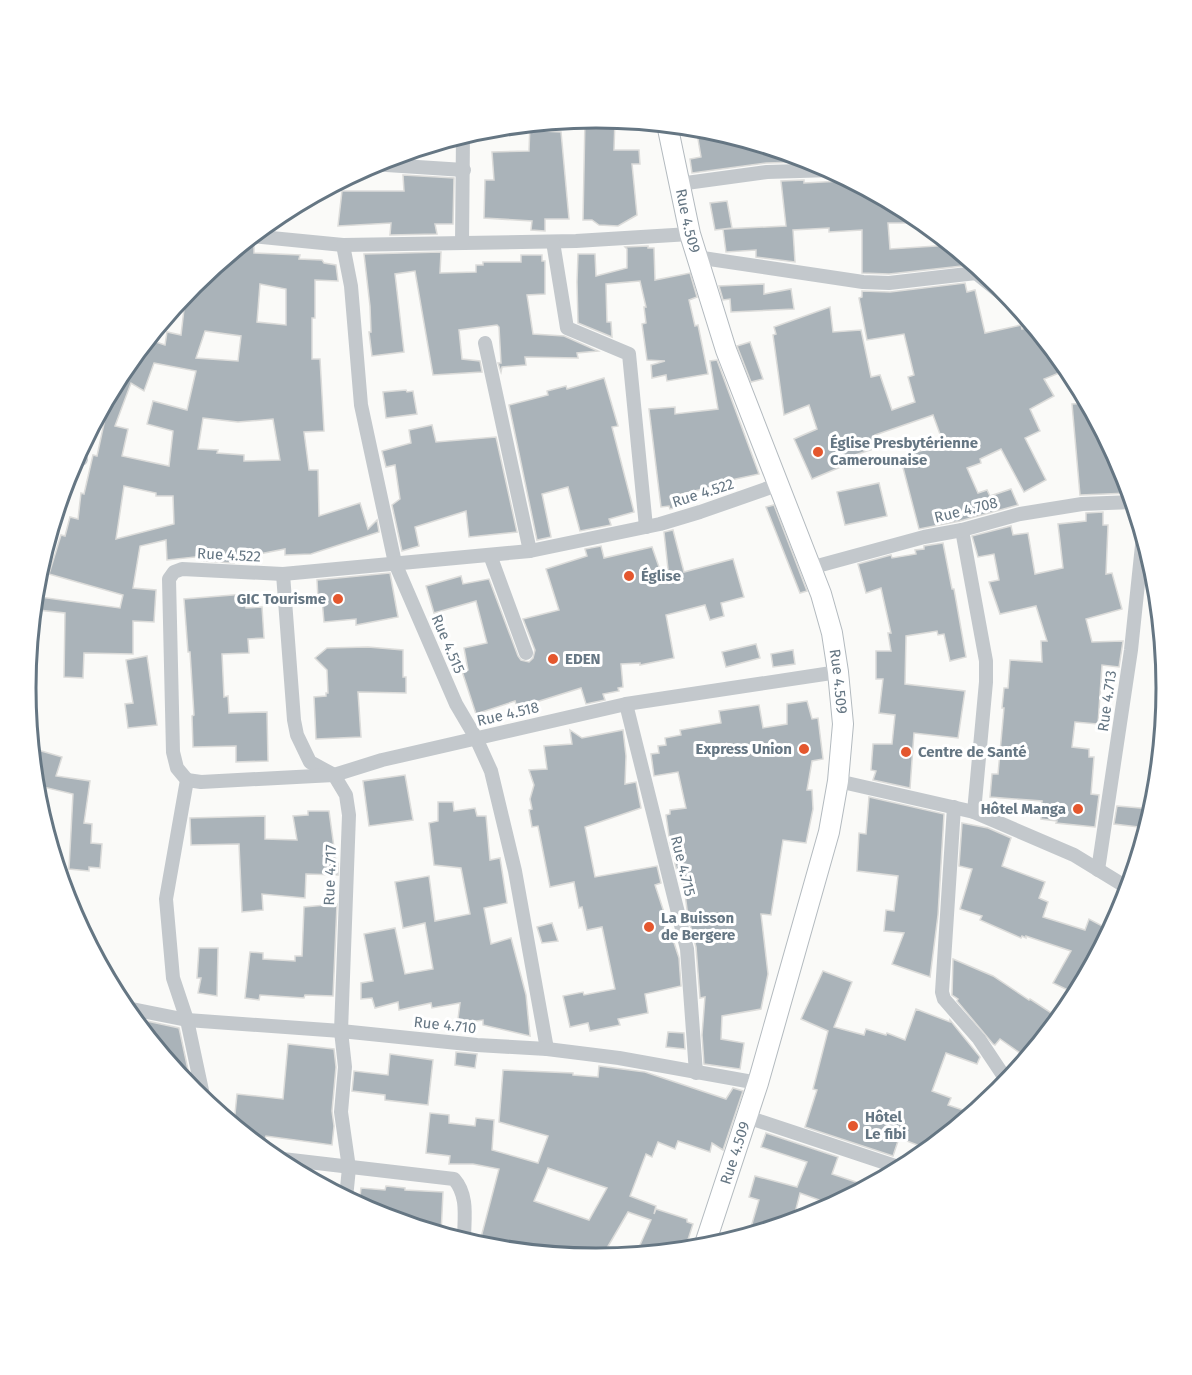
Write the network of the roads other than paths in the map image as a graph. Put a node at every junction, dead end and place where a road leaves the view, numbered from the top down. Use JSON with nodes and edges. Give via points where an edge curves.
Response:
{"nodes":[{"id":1,"x":669,"y":132,"type":"edge"},
{"id":2,"x":463,"y":144,"type":"edge"},
{"id":3,"x":394,"y":165,"type":"edge"},
{"id":4,"x":464,"y":170,"type":"junction"},
{"id":5,"x":811,"y":171,"type":"edge"},
{"id":6,"x":679,"y":184,"type":"junction"},
{"id":7,"x":690,"y":234,"type":"junction"},
{"id":8,"x":263,"y":237,"type":"edge"},
{"id":9,"x":553,"y":242,"type":"junction"},
{"id":10,"x":462,"y":243,"type":"junction"},
{"id":11,"x":342,"y":245,"type":"junction"},
{"id":12,"x":696,"y":257,"type":"junction"},
{"id":13,"x":972,"y":273,"type":"edge"},
{"id":14,"x":485,"y":344,"type":"dead end"},
{"id":15,"x":777,"y":485,"type":"junction"},
{"id":16,"x":1124,"y":502,"type":"edge"},
{"id":17,"x":646,"y":527,"type":"junction"},
{"id":18,"x":962,"y":530,"type":"junction"},
{"id":19,"x":530,"y":551,"type":"junction"},
{"id":20,"x":490,"y":555,"type":"junction"},
{"id":21,"x":1141,"y":559,"type":"edge"},
{"id":22,"x":395,"y":563,"type":"junction"},
{"id":23,"x":810,"y":568,"type":"junction"},
{"id":24,"x":284,"y":574,"type":"junction"},
{"id":25,"x":526,"y":653,"type":"dead end"},
{"id":26,"x":838,"y":672,"type":"junction"},
{"id":27,"x":626,"y":704,"type":"junction"},
{"id":28,"x":476,"y":738,"type":"junction"},
{"id":29,"x":334,"y":775,"type":"junction"},
{"id":30,"x":187,"y":780,"type":"junction"},
{"id":31,"x":838,"y":781,"type":"junction"},
{"id":32,"x":954,"y":807,"type":"junction"},
{"id":33,"x":974,"y":812,"type":"junction"},
{"id":34,"x":1098,"y":870,"type":"junction"},
{"id":35,"x":1120,"y":883,"type":"edge"},
{"id":36,"x":139,"y":1010,"type":"edge"},
{"id":37,"x":187,"y":1020,"type":"junction"},
{"id":38,"x":341,"y":1031,"type":"junction"},
{"id":39,"x":547,"y":1049,"type":"junction"},
{"id":40,"x":1002,"y":1072,"type":"edge"},
{"id":41,"x":696,"y":1073,"type":"junction"},
{"id":42,"x":200,"y":1083,"type":"edge"},
{"id":43,"x":758,"y":1083,"type":"junction"},
{"id":44,"x":747,"y":1117,"type":"junction"},
{"id":45,"x":298,"y":1161,"type":"edge"},
{"id":46,"x":889,"y":1164,"type":"edge"},
{"id":47,"x":350,"y":1168,"type":"junction"},
{"id":48,"x":347,"y":1190,"type":"edge"},
{"id":49,"x":464,"y":1231,"type":"edge"},
{"id":50,"x":708,"y":1236,"type":"edge"}],
"edges":[{"from":1,"to":6,"type":"street","name":"Rue 4.509"},
{"from":2,"to":4,"type":"street"},
{"from":3,"to":4,"type":"street"},
{"from":4,"to":10,"type":"street"},
{"from":5,"to":6,"type":"street","via":[[767,172]]},
{"from":6,"to":7,"type":"street","name":"Rue 4.509"},
{"from":7,"to":9,"type":"street"},
{"from":7,"to":12,"type":"street","name":"Rue 4.509"},
{"from":8,"to":11,"type":"street"},
{"from":9,"to":10,"type":"street"},
{"from":9,"to":17,"type":"street","via":[[567,328],[629,354]]},
{"from":10,"to":11,"type":"street"},
{"from":11,"to":22,"type":"street","name":"Rue 4.515","via":[[351,286],[361,405]]},
{"from":12,"to":13,"type":"street","via":[[863,282],[889,283]]},
{"from":12,"to":15,"type":"street","name":"Rue 4.509"},
{"from":14,"to":19,"type":"street"},
{"from":15,"to":17,"type":"street","name":"Rue 4.522"},
{"from":15,"to":23,"type":"street","name":"Rue 4.509"},
{"from":16,"to":18,"type":"street","name":"Rue 4.708","via":[[1082,504],[1020,514]]},
{"from":17,"to":19,"type":"street","name":"Rue 4.522"},
{"from":18,"to":23,"type":"street","name":"Rue 4.708"},
{"from":18,"to":33,"type":"street","via":[[986,662]]},
{"from":19,"to":20,"type":"street","name":"Rue 4.522"},
{"from":20,"to":22,"type":"street","name":"Rue 4.522"},
{"from":20,"to":25,"type":"street"},
{"from":21,"to":34,"type":"street","name":"Rue 4.713"},
{"from":22,"to":24,"type":"street","name":"Rue 4.522"},
{"from":22,"to":28,"type":"street","name":"Rue 4.515","via":[[456,704]]},
{"from":23,"to":26,"type":"street","name":"Rue 4.509","via":[[832,633]]},
{"from":24,"to":29,"type":"street","via":[[297,735],[310,762]]},
{"from":24,"to":30,"type":"street","name":"Rue 4.522","via":[[182,569],[169,579],[173,752],[177,768]]},
{"from":26,"to":27,"type":"street","name":"Rue 4.518"},
{"from":26,"to":31,"type":"street","name":"Rue 4.509","via":[[843,724]]},
{"from":27,"to":28,"type":"street","name":"Rue 4.518"},
{"from":27,"to":41,"type":"street","name":"Rue 4.715","via":[[687,949]]},
{"from":28,"to":29,"type":"street","name":"Rue 4.518"},
{"from":28,"to":39,"type":"street","name":"Rue 4.515","via":[[491,771],[515,871]]},
{"from":29,"to":30,"type":"street","name":"Rue 4.518"},
{"from":29,"to":38,"type":"street","name":"Rue 4.717","via":[[346,795],[349,815]]},
{"from":30,"to":37,"type":"street","via":[[166,899],[173,978]]},
{"from":31,"to":32,"type":"street"},
{"from":31,"to":43,"type":"street","name":"Rue 4.509","via":[[829,832]]},
{"from":32,"to":33,"type":"street"},
{"from":32,"to":40,"type":"street","via":[[942,992]]},
{"from":33,"to":34,"type":"street","via":[[1074,855]]},
{"from":34,"to":35,"type":"street"},
{"from":36,"to":37,"type":"street","name":"Rue 4.710"},
{"from":37,"to":38,"type":"street","name":"Rue 4.710"},
{"from":37,"to":42,"type":"street"},
{"from":38,"to":39,"type":"street","name":"Rue 4.710"},
{"from":38,"to":47,"type":"street","name":"Rue 4.717","via":[[345,1067],[341,1112]]},
{"from":39,"to":41,"type":"street","name":"Rue 4.710"},
{"from":41,"to":43,"type":"street","name":"Rue 4.710"},
{"from":43,"to":44,"type":"street","name":"Rue 4.509"},
{"from":44,"to":46,"type":"street"},
{"from":44,"to":50,"type":"street","name":"Rue 4.509"},
{"from":45,"to":47,"type":"street"},
{"from":47,"to":48,"type":"street","name":"Rue 4.717"},
{"from":47,"to":49,"type":"street","via":[[454,1179],[465,1199]]}]}
